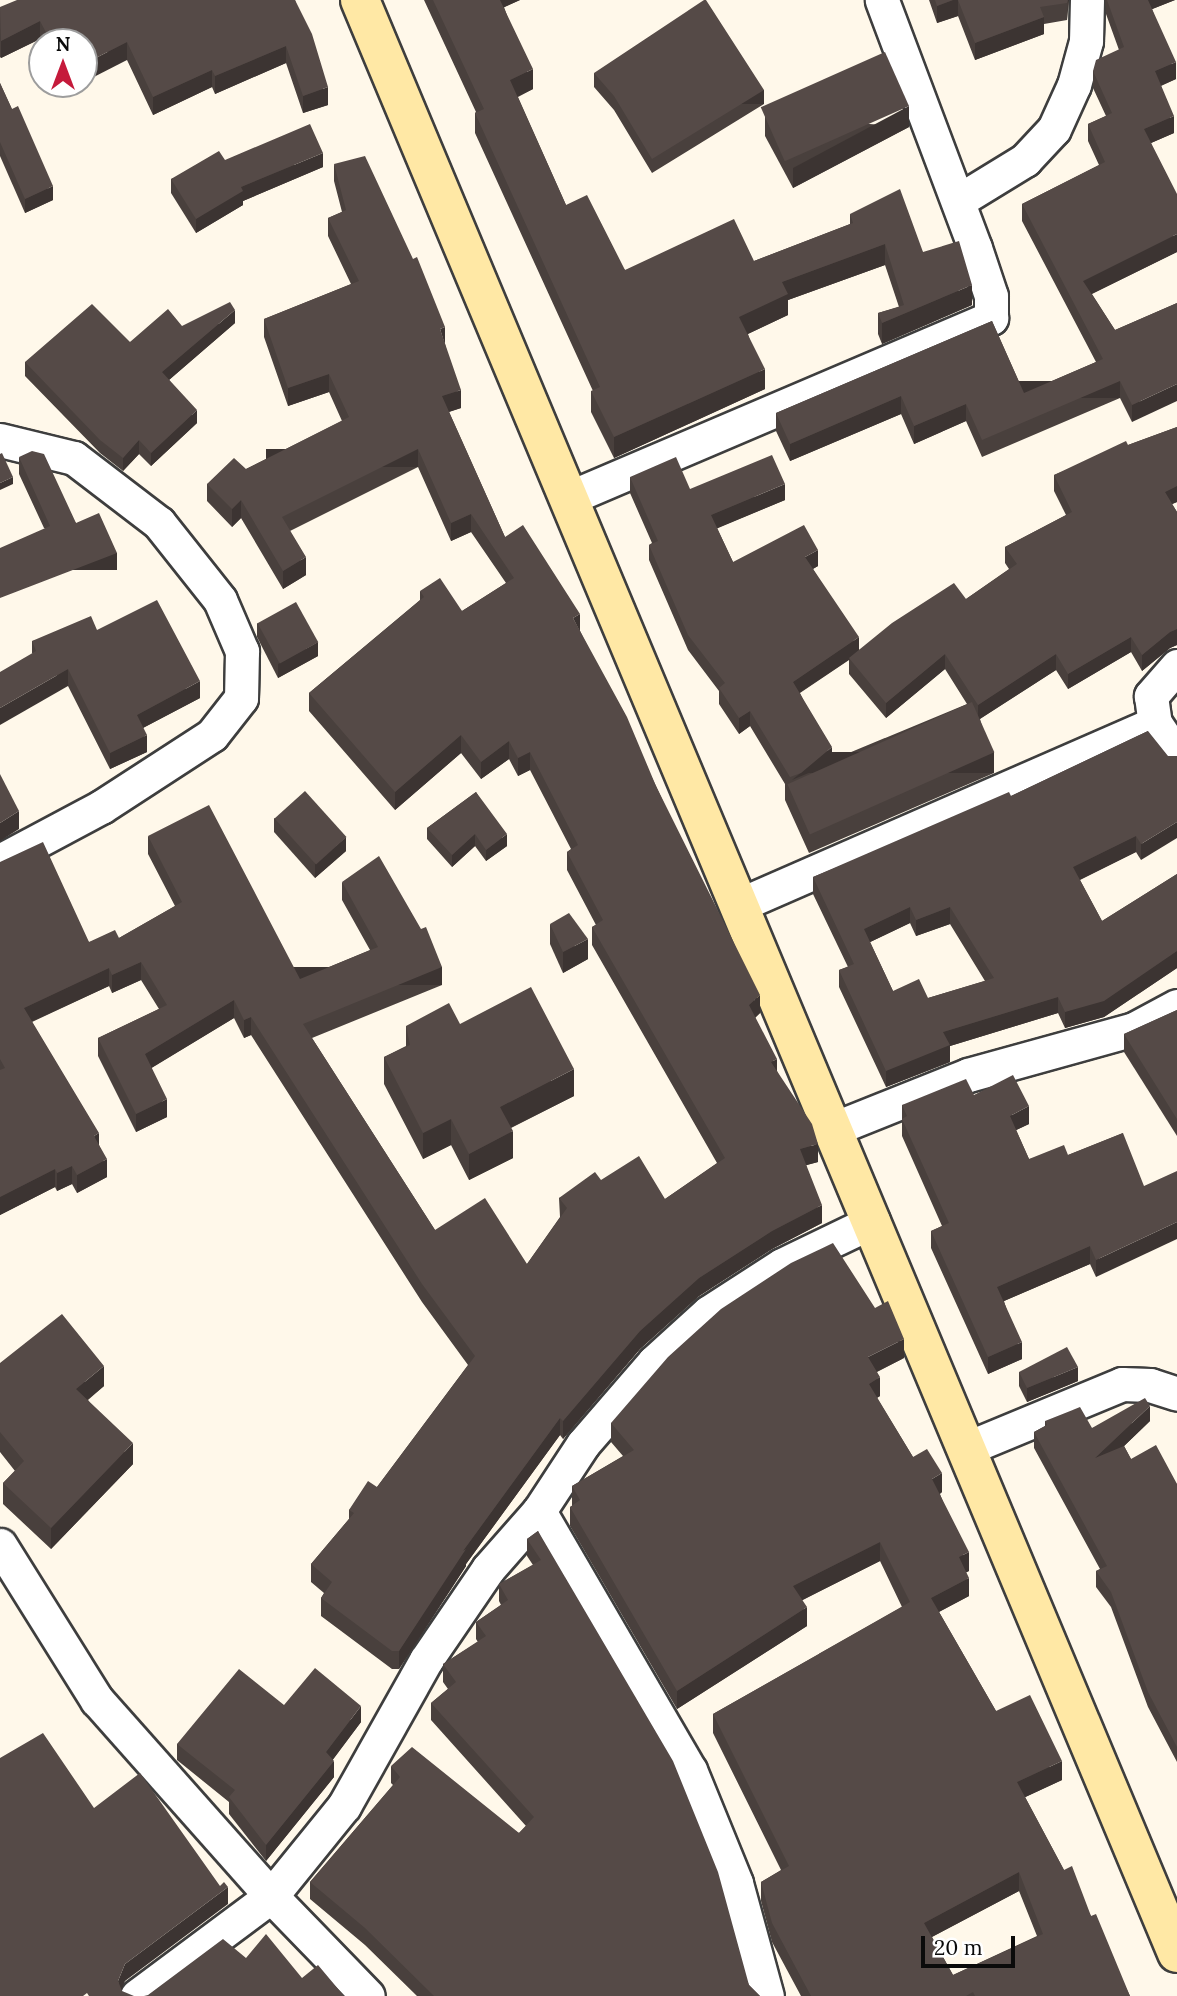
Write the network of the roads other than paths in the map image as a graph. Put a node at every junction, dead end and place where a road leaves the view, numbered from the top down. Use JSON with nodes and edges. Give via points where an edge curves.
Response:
{"nodes":[{"id":1,"x":360,"y":0,"type":"edge"},
{"id":2,"x":882,"y":0,"type":"edge"},
{"id":3,"x":1087,"y":0,"type":"edge"},
{"id":4,"x":958,"y":201,"type":"junction"},
{"id":5,"x":0,"y":440,"type":"edge"},
{"id":6,"x":570,"y":497,"type":"junction"},
{"id":7,"x":1177,"y":666,"type":"edge"},
{"id":8,"x":1155,"y":723,"type":"junction"},
{"id":9,"x":1177,"y":756,"type":"edge"},
{"id":10,"x":0,"y":861,"type":"edge"},
{"id":11,"x":739,"y":905,"type":"junction"},
{"id":12,"x":1177,"y":1006,"type":"edge"},
{"id":13,"x":833,"y":1129,"type":"junction"},
{"id":14,"x":873,"y":1221,"type":"junction"},
{"id":15,"x":1177,"y":1394,"type":"edge"},
{"id":16,"x":965,"y":1449,"type":"junction"},
{"id":17,"x":539,"y":1511,"type":"junction"},
{"id":18,"x":0,"y":1545,"type":"edge"},
{"id":19,"x":271,"y":1896,"type":"junction"},
{"id":20,"x":1177,"y":1953,"type":"edge"},
{"id":21,"x":137,"y":1996,"type":"edge"},
{"id":22,"x":368,"y":1996,"type":"edge"},
{"id":23,"x":767,"y":1996,"type":"edge"}],
"edges":[{"from":1,"to":6,"type":"main road"},
{"from":2,"to":4,"type":"street"},
{"from":3,"to":4,"type":"street","via":[[1086,41],[1074,85],[1054,129],[1025,160]]},
{"from":4,"to":6,"type":"street","via":[[991,296],[991,318]]},
{"from":5,"to":10,"type":"street","via":[[74,458],[159,523],[220,600],[242,652],[241,698],[212,735],[101,807]]},
{"from":6,"to":11,"type":"main road"},
{"from":7,"to":8,"type":"street","via":[[1151,696]]},
{"from":8,"to":9,"type":"street"},
{"from":8,"to":11,"type":"street"},
{"from":11,"to":13,"type":"main road"},
{"from":12,"to":13,"type":"street","via":[[1134,1029],[968,1075]]},
{"from":13,"to":14,"type":"main road"},
{"from":14,"to":16,"type":"main road"},
{"from":14,"to":17,"type":"street","via":[[782,1265],[709,1312],[654,1362],[583,1444]]},
{"from":15,"to":16,"type":"street","via":[[1150,1385],[1122,1384]]},
{"from":16,"to":20,"type":"main road"},
{"from":17,"to":19,"type":"street","via":[[488,1569],[426,1660],[344,1806]]},
{"from":17,"to":23,"type":"street","via":[[690,1770],[736,1883]]},
{"from":18,"to":19,"type":"street","via":[[97,1700]]},
{"from":19,"to":21,"type":"street"},
{"from":19,"to":22,"type":"street"}]}
